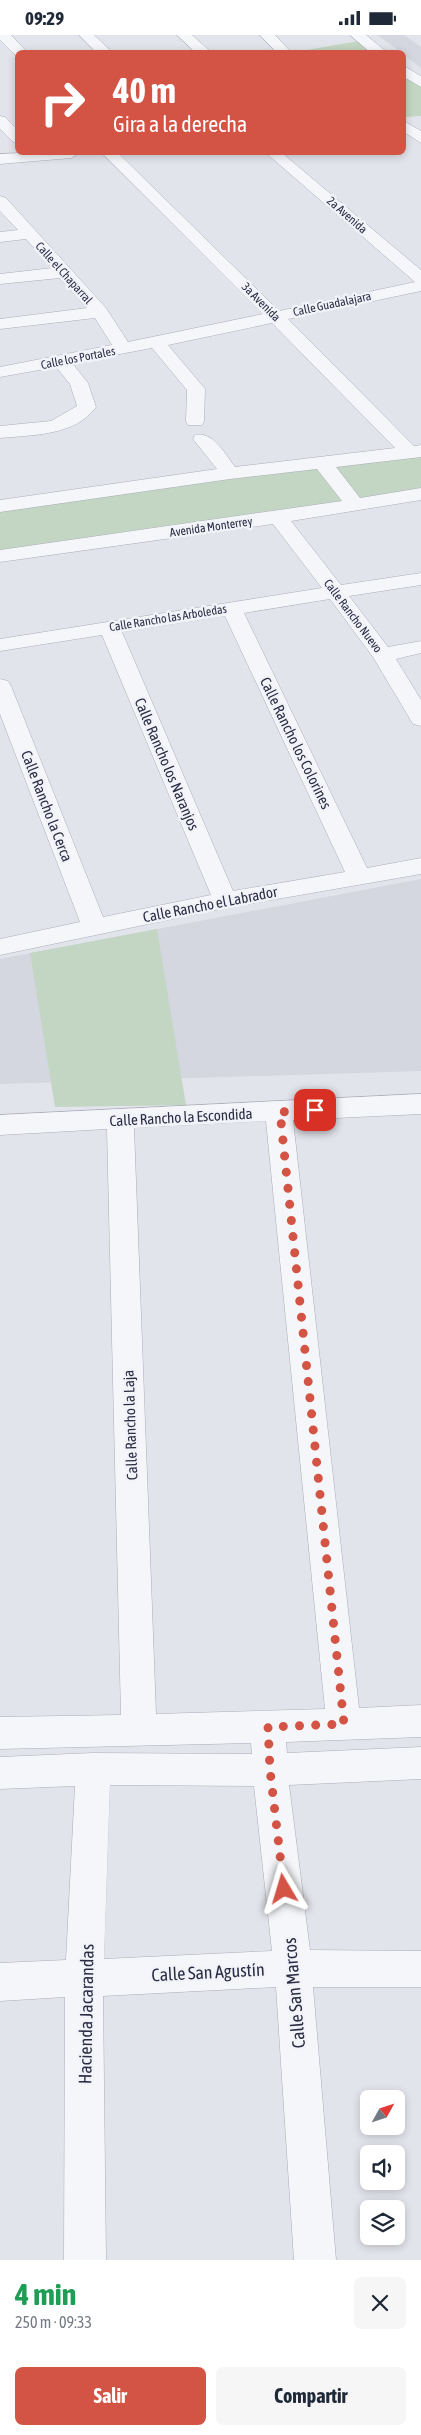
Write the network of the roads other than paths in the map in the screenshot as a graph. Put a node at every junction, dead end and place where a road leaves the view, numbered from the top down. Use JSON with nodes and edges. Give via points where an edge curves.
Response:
{"nodes":[{"id":1,"x":3,"y":35,"type":"edge"},
{"id":2,"x":86,"y":35,"type":"edge"},
{"id":3,"x":184,"y":35,"type":"edge"},
{"id":4,"x":267,"y":35,"type":"edge"},
{"id":5,"x":357,"y":35,"type":"edge"},
{"id":6,"x":18,"y":50,"type":"edge"},
{"id":7,"x":103,"y":50,"type":"edge"},
{"id":8,"x":202,"y":50,"type":"edge"},
{"id":9,"x":277,"y":50,"type":"edge"},
{"id":10,"x":377,"y":50,"type":"edge"},
{"id":11,"x":406,"y":72,"type":"edge"},
{"id":12,"x":421,"y":83,"type":"edge"},
{"id":13,"x":421,"y":118,"type":"edge"},
{"id":14,"x":0,"y":120,"type":"edge"},
{"id":15,"x":406,"y":120,"type":"edge"},
{"id":16,"x":406,"y":127,"type":"edge"},
{"id":17,"x":15,"y":136,"type":"edge"},
{"id":18,"x":421,"y":138,"type":"edge"},
{"id":19,"x":26,"y":155,"type":"edge"},
{"id":20,"x":112,"y":155,"type":"edge"},
{"id":21,"x":275,"y":155,"type":"edge"},
{"id":22,"x":0,"y":159,"type":"edge"},
{"id":23,"x":0,"y":201,"type":"edge"},
{"id":24,"x":29,"y":234,"type":"junction"},
{"id":25,"x":0,"y":237,"type":"edge"},
{"id":26,"x":64,"y":272,"type":"junction"},
{"id":27,"x":0,"y":279,"type":"edge"},
{"id":28,"x":421,"y":279,"type":"edge"},
{"id":29,"x":421,"y":286,"type":"edge"},
{"id":30,"x":100,"y":312,"type":"junction"},
{"id":31,"x":276,"y":316,"type":"junction"},
{"id":32,"x":0,"y":324,"type":"edge"},
{"id":33,"x":156,"y":342,"type":"junction"},
{"id":34,"x":123,"y":349,"type":"junction"},
{"id":35,"x":61,"y":361,"type":"junction"},
{"id":36,"x":0,"y":372,"type":"edge"},
{"id":37,"x":0,"y":433,"type":"edge"},
{"id":38,"x":416,"y":452,"type":"edge"},
{"id":39,"x":323,"y":463,"type":"junction"},
{"id":40,"x":230,"y":473,"type":"junction"},
{"id":41,"x":421,"y":495,"type":"edge"},
{"id":42,"x":355,"y":505,"type":"junction"},
{"id":43,"x":0,"y":506,"type":"edge"},
{"id":44,"x":278,"y":517,"type":"junction"},
{"id":45,"x":0,"y":556,"type":"edge"},
{"id":46,"x":421,"y":579,"type":"edge"},
{"id":47,"x":336,"y":592,"type":"junction"},
{"id":48,"x":232,"y":609,"type":"junction"},
{"id":49,"x":109,"y":627,"type":"junction"},
{"id":50,"x":0,"y":645,"type":"edge"},
{"id":51,"x":421,"y":647,"type":"edge"},
{"id":52,"x":383,"y":655,"type":"junction"},
{"id":53,"x":0,"y":686,"type":"edge"},
{"id":54,"x":421,"y":719,"type":"edge"},
{"id":55,"x":421,"y":866,"type":"edge"},
{"id":56,"x":360,"y":876,"type":"junction"},
{"id":57,"x":225,"y":900,"type":"junction"},
{"id":58,"x":94,"y":926,"type":"junction"},
{"id":59,"x":0,"y":947,"type":"edge"},
{"id":60,"x":421,"y":1105,"type":"edge"},
{"id":61,"x":280,"y":1112,"type":"junction"},
{"id":62,"x":120,"y":1120,"type":"junction"},
{"id":63,"x":0,"y":1125,"type":"edge"},
{"id":64,"x":421,"y":1721,"type":"edge"},
{"id":65,"x":344,"y":1724,"type":"junction"},
{"id":66,"x":268,"y":1727,"type":"junction"},
{"id":67,"x":139,"y":1730,"type":"junction"},
{"id":68,"x":0,"y":1733,"type":"edge"},
{"id":69,"x":421,"y":1763,"type":"edge"},
{"id":70,"x":93,"y":1769,"type":"junction"},
{"id":71,"x":270,"y":1770,"type":"junction"},
{"id":72,"x":0,"y":1773,"type":"edge"},
{"id":73,"x":293,"y":1968,"type":"junction"},
{"id":74,"x":421,"y":1969,"type":"edge"},
{"id":75,"x":84,"y":1979,"type":"junction"},
{"id":76,"x":0,"y":1982,"type":"edge"},
{"id":77,"x":85,"y":2260,"type":"edge"},
{"id":78,"x":315,"y":2260,"type":"edge"}],
"edges":[{"from":1,"to":6,"type":"street"},
{"from":2,"to":7,"type":"street"},
{"from":3,"to":8,"type":"street"},
{"from":4,"to":9,"type":"street"},
{"from":5,"to":10,"type":"street"},
{"from":11,"to":12,"type":"street"},
{"from":13,"to":15,"type":"street"},
{"from":14,"to":17,"type":"street"},
{"from":16,"to":18,"type":"street"},
{"from":19,"to":22,"type":"street"},
{"from":20,"to":31,"type":"street","name":"3a Avenida"},
{"from":21,"to":28,"type":"street","name":"2a Avenida"},
{"from":23,"to":24,"type":"street","name":"Calle el Chaparral"},
{"from":24,"to":25,"type":"street"},
{"from":24,"to":26,"type":"street","name":"Calle el Chaparral"},
{"from":26,"to":27,"type":"street"},
{"from":26,"to":30,"type":"street","name":"Calle el Chaparral"},
{"from":29,"to":31,"type":"street","name":"Calle Guadalajara"},
{"from":30,"to":32,"type":"street"},
{"from":30,"to":34,"type":"street","name":"Calle el Chaparral"},
{"from":31,"to":33,"type":"street","name":"Calle Guadalajara"},
{"from":31,"to":38,"type":"street","name":"3a Avenida"},
{"from":33,"to":34,"type":"street","name":"Calle los Portales"},
{"from":33,"to":40,"type":"street","via":[[196,389],[199,430]]},
{"from":34,"to":35,"type":"street","name":"Calle los Portales"},
{"from":35,"to":36,"type":"street","name":"Calle los Portales"},
{"from":35,"to":37,"type":"street","via":[[79,383],[87,407],[74,419],[59,425]]},
{"from":38,"to":39,"type":"street"},
{"from":39,"to":40,"type":"street"},
{"from":39,"to":42,"type":"street"},
{"from":40,"to":43,"type":"street"},
{"from":41,"to":42,"type":"street","name":"Avenida Monterrey"},
{"from":42,"to":44,"type":"street","name":"Avenida Monterrey"},
{"from":44,"to":45,"type":"street","name":"Avenida Monterrey"},
{"from":44,"to":47,"type":"street","name":"Calle Rancho Nuevo"},
{"from":46,"to":47,"type":"street","name":"Calle Rancho las Arboledas"},
{"from":47,"to":48,"type":"street","name":"Calle Rancho las Arboledas"},
{"from":47,"to":52,"type":"street","name":"Calle Rancho Nuevo"},
{"from":48,"to":49,"type":"street","name":"Calle Rancho las Arboledas"},
{"from":48,"to":56,"type":"street","name":"Calle Rancho los Colorines"},
{"from":49,"to":50,"type":"street","name":"Calle Rancho las Arboledas"},
{"from":49,"to":57,"type":"street","name":"Calle Rancho los Naranjos"},
{"from":51,"to":52,"type":"street"},
{"from":52,"to":54,"type":"street","name":"Calle Rancho Nuevo"},
{"from":53,"to":58,"type":"street","name":"Calle Rancho la Cerca"},
{"from":55,"to":56,"type":"street","name":"Calle Rancho el Labrador"},
{"from":56,"to":57,"type":"street","name":"Calle Rancho el Labrador"},
{"from":57,"to":58,"type":"street","name":"Calle Rancho el Labrador"},
{"from":58,"to":59,"type":"street","name":"Calle Rancho el Labrador"},
{"from":60,"to":61,"type":"street","name":"Calle Rancho la Escondida"},
{"from":61,"to":62,"type":"street","name":"Calle Rancho la Escondida"},
{"from":61,"to":65,"type":"street"},
{"from":62,"to":63,"type":"street","name":"Calle Rancho la Escondida"},
{"from":62,"to":67,"type":"street","name":"Calle Rancho la Laja"},
{"from":64,"to":65,"type":"street"},
{"from":65,"to":66,"type":"street"},
{"from":66,"to":67,"type":"street"},
{"from":66,"to":71,"type":"street","name":"Calle San Marcos"},
{"from":67,"to":68,"type":"street"},
{"from":69,"to":71,"type":"street"},
{"from":70,"to":71,"type":"street"},
{"from":70,"to":72,"type":"street"},
{"from":70,"to":75,"type":"street","name":"Hacienda Jacarandas"},
{"from":71,"to":73,"type":"street","name":"Calle San Marcos"},
{"from":73,"to":74,"type":"street","name":"Calle San Agustín"},
{"from":73,"to":75,"type":"street","name":"Calle San Agustín"},
{"from":73,"to":78,"type":"street","name":"Calle San Marcos"},
{"from":75,"to":76,"type":"street","name":"Calle San Agustín"},
{"from":75,"to":77,"type":"street","name":"Hacienda Jacarandas"}]}
